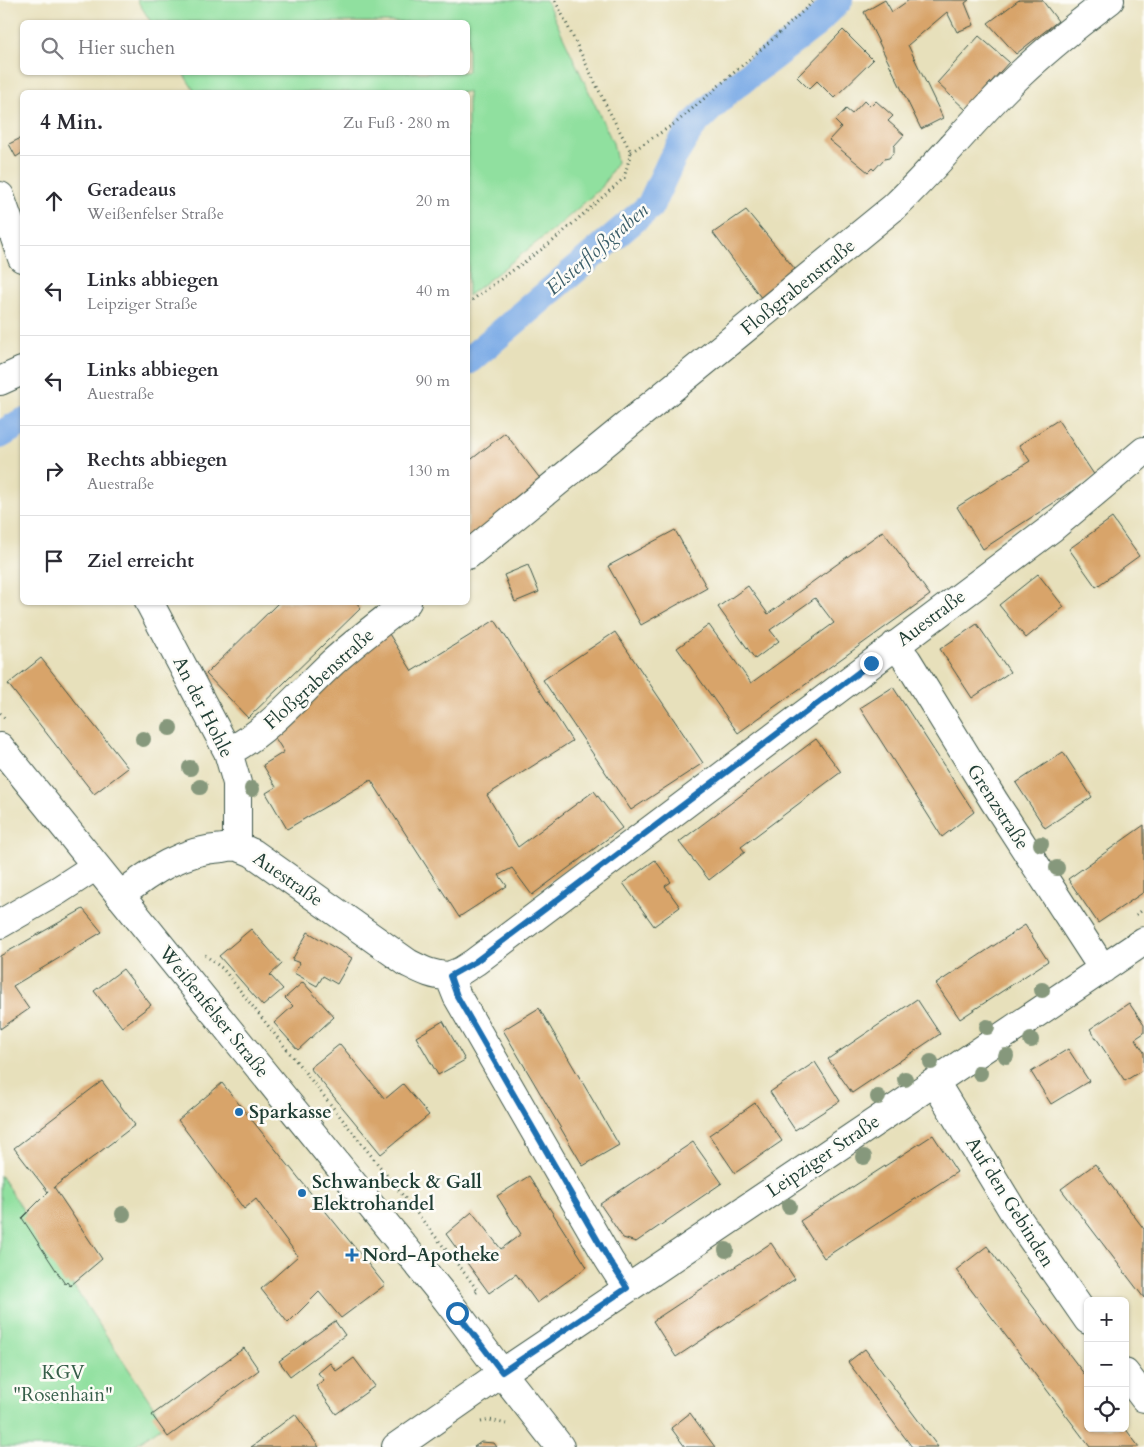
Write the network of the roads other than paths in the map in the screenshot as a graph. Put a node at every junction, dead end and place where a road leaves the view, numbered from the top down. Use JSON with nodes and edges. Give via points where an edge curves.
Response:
{"nodes":[{"id":1,"x":1110,"y":0,"type":"edge"},
{"id":2,"x":0,"y":196,"type":"edge"},
{"id":3,"x":20,"y":252,"type":"edge"},
{"id":4,"x":20,"y":372,"type":"edge"},
{"id":5,"x":0,"y":381,"type":"edge"},
{"id":6,"x":1144,"y":451,"type":"edge"},
{"id":7,"x":470,"y":553,"type":"edge"},
{"id":8,"x":151,"y":605,"type":"edge"},
{"id":9,"x":403,"y":605,"type":"edge"},
{"id":10,"x":895,"y":645,"type":"junction"},
{"id":11,"x":0,"y":747,"type":"edge"},
{"id":12,"x":228,"y":752,"type":"junction"},
{"id":13,"x":237,"y":847,"type":"junction"},
{"id":14,"x":96,"y":866,"type":"junction"},
{"id":15,"x":120,"y":896,"type":"junction"},
{"id":16,"x":0,"y":924,"type":"edge"},
{"id":17,"x":1144,"y":941,"type":"edge"},
{"id":18,"x":1103,"y":969,"type":"junction"},
{"id":19,"x":450,"y":976,"type":"junction"},
{"id":20,"x":935,"y":1082,"type":"junction"},
{"id":21,"x":627,"y":1288,"type":"junction"},
{"id":22,"x":1084,"y":1314,"type":"edge"},
{"id":23,"x":502,"y":1372,"type":"junction"},
{"id":24,"x":1129,"y":1378,"type":"edge"},
{"id":25,"x":1144,"y":1398,"type":"edge"},
{"id":26,"x":396,"y":1447,"type":"edge"},
{"id":27,"x":560,"y":1447,"type":"edge"}],
"edges":[{"from":1,"to":7,"type":"street","name":"Floßgrabenstraße","via":[[1018,77],[888,212]]},
{"from":2,"to":3,"type":"street"},
{"from":4,"to":5,"type":"street"},
{"from":6,"to":10,"type":"street","name":"Auestraße","via":[[1052,528]]},
{"from":8,"to":12,"type":"street","name":"An der Hohle"},
{"from":9,"to":12,"type":"street","name":"Floßgrabenstraße","via":[[334,661],[257,734]]},
{"from":10,"to":18,"type":"street","name":"Grenzstraße"},
{"from":10,"to":19,"type":"street","name":"Auestraße","via":[[475,962]]},
{"from":11,"to":14,"type":"street","name":"Weißenfelser Straße"},
{"from":12,"to":13,"type":"street","name":"An der Hohle","via":[[237,783]]},
{"from":13,"to":15,"type":"street","name":"Auestraße","via":[[215,848],[172,860]]},
{"from":13,"to":19,"type":"street","name":"Auestraße","via":[[253,853],[408,962],[426,972]]},
{"from":14,"to":15,"type":"street","name":"Weißenfelser Straße"},
{"from":14,"to":16,"type":"street"},
{"from":15,"to":23,"type":"street","name":"Weißenfelser Straße"},
{"from":17,"to":18,"type":"street","name":"Leipziger Straße"},
{"from":18,"to":20,"type":"street","name":"Leipziger Straße"},
{"from":19,"to":21,"type":"street","via":[[462,1005]]},
{"from":20,"to":21,"type":"street","name":"Leipziger Straße"},
{"from":20,"to":22,"type":"street","name":"Auf den Gebinden","via":[[1021,1223]]},
{"from":21,"to":23,"type":"street","name":"Leipziger Straße"},
{"from":23,"to":26,"type":"street","name":"Leipziger Straße"},
{"from":23,"to":27,"type":"street","name":"Weißenfelser Straße"},
{"from":24,"to":25,"type":"street"}]}
